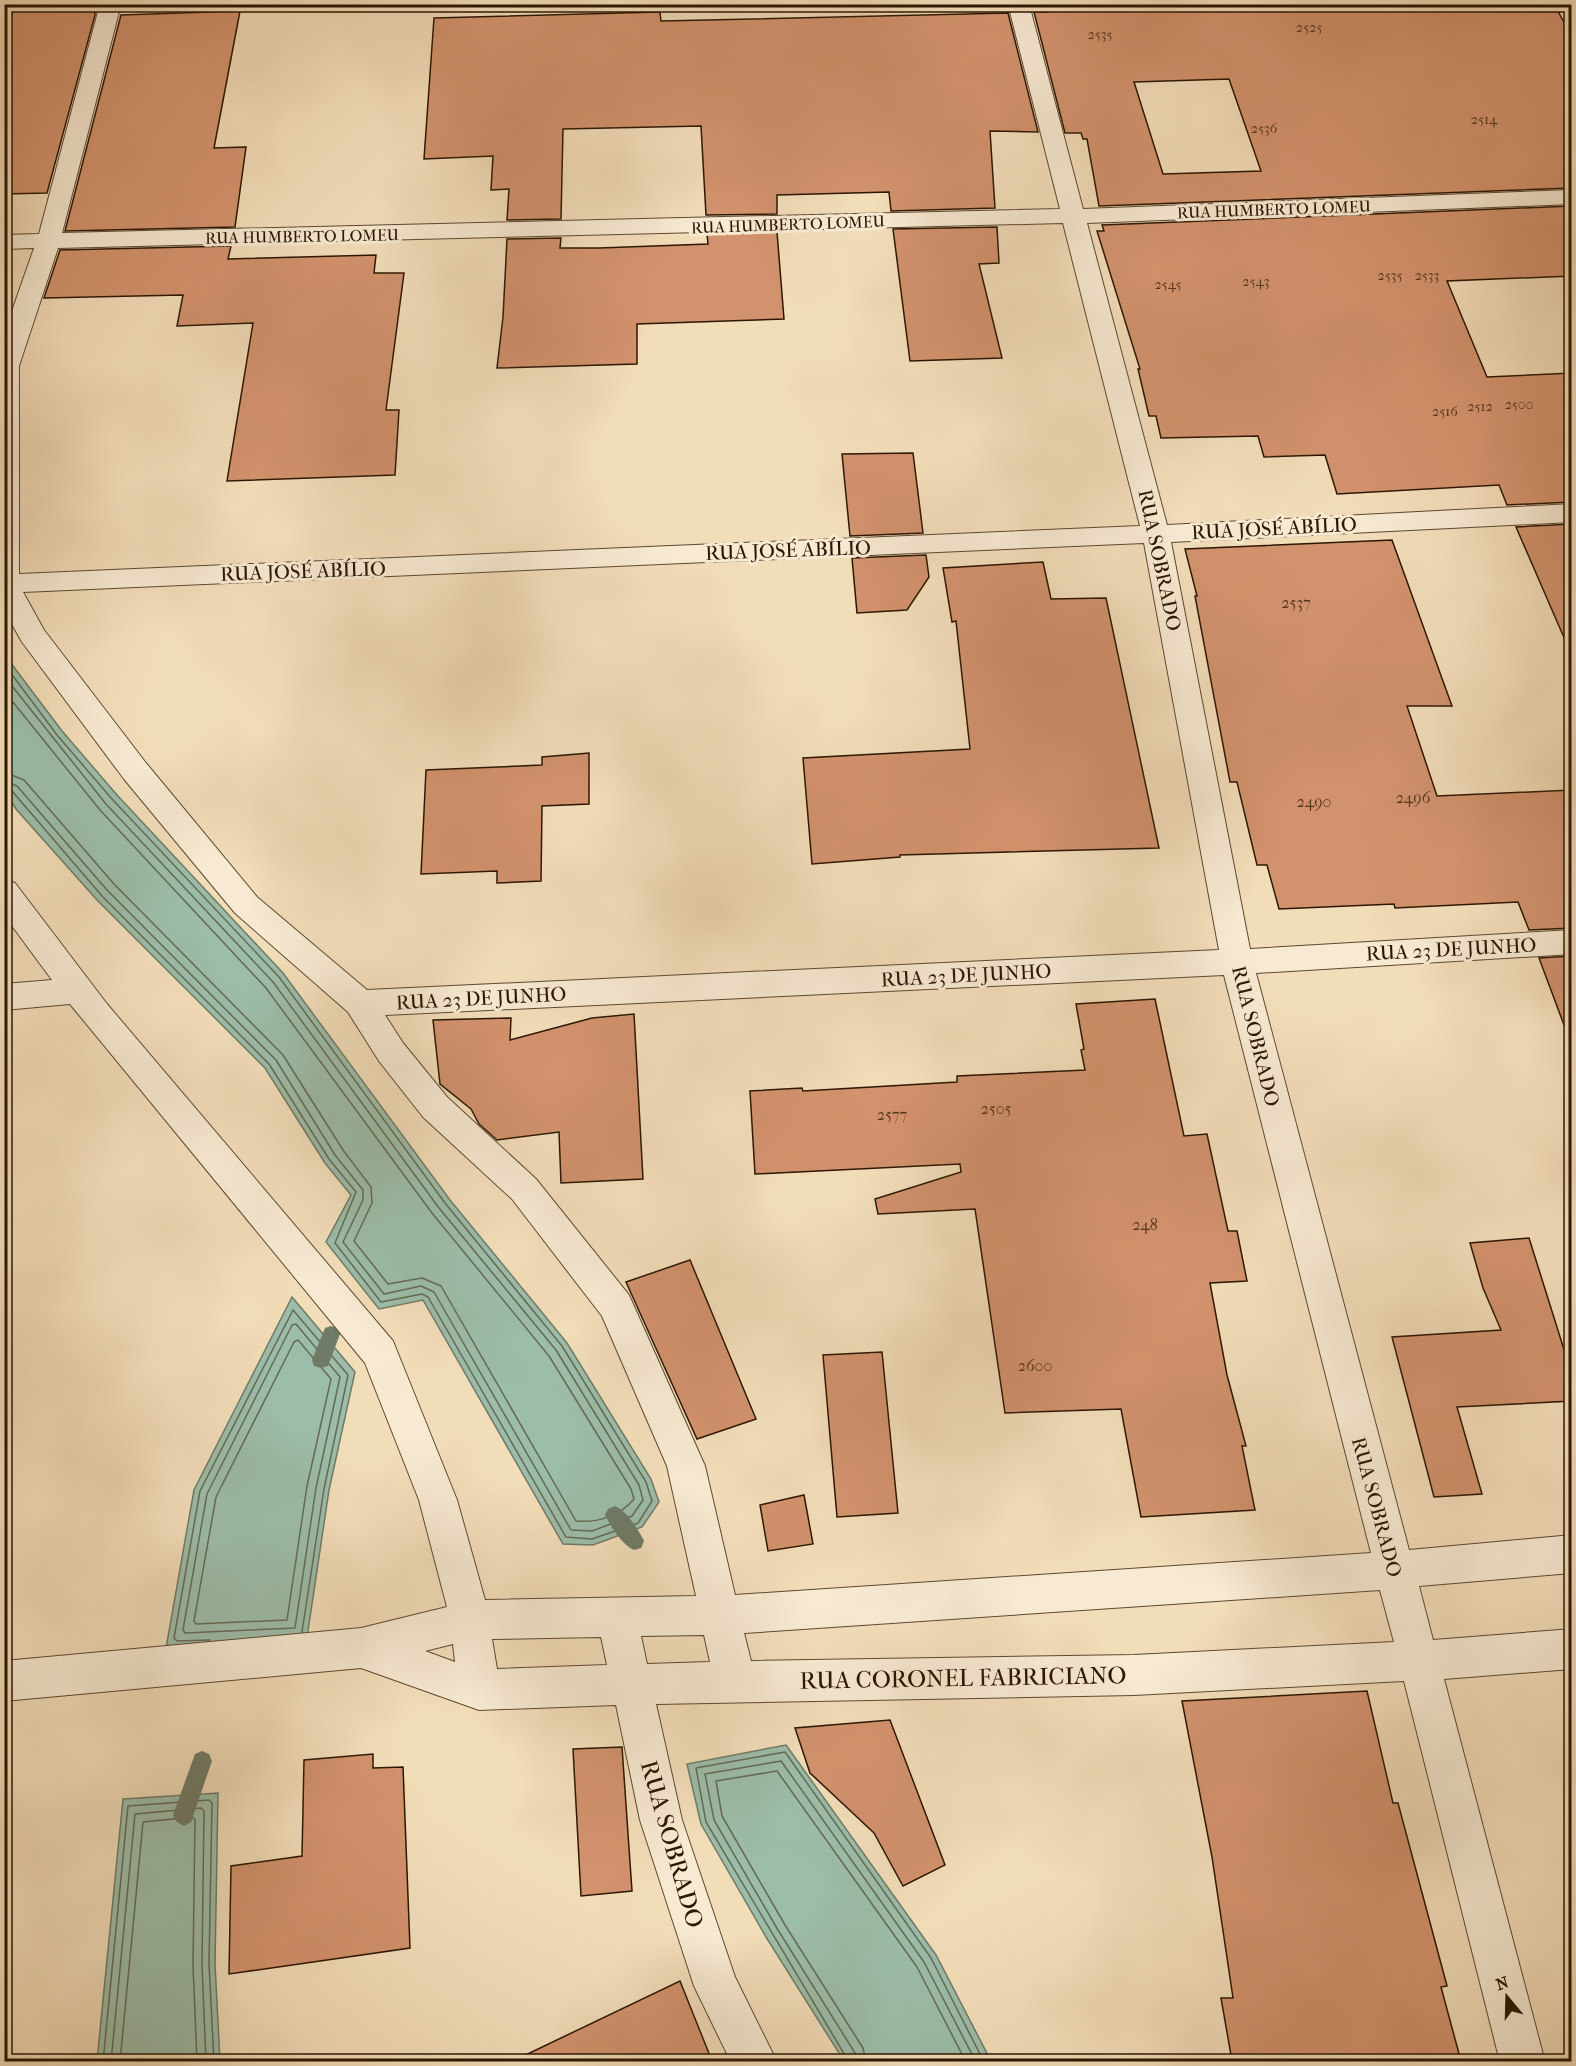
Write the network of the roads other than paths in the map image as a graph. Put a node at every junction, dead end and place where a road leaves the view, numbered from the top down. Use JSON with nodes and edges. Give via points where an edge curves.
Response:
{"nodes":[{"id":1,"x":111,"y":4,"type":"edge"},
{"id":2,"x":1018,"y":4,"type":"edge"},
{"id":3,"x":1572,"y":197,"type":"edge"},
{"id":4,"x":1074,"y":216,"type":"junction"},
{"id":5,"x":49,"y":239,"type":"junction"},
{"id":6,"x":4,"y":242,"type":"edge"},
{"id":7,"x":1572,"y":513,"type":"edge"},
{"id":8,"x":1156,"y":534,"type":"junction"},
{"id":9,"x":5,"y":584,"type":"edge"},
{"id":10,"x":4,"y":891,"type":"edge"},
{"id":11,"x":1572,"y":942,"type":"edge"},
{"id":12,"x":1237,"y":962,"type":"junction"},
{"id":13,"x":78,"y":991,"type":"junction"},
{"id":14,"x":4,"y":997,"type":"edge"},
{"id":15,"x":360,"y":1003,"type":"junction"},
{"id":16,"x":1572,"y":1554,"type":"edge"},
{"id":17,"x":1393,"y":1570,"type":"junction"},
{"id":18,"x":720,"y":1615,"type":"junction"},
{"id":19,"x":617,"y":1617,"type":"junction"},
{"id":20,"x":470,"y":1620,"type":"junction"},
{"id":21,"x":361,"y":1648,"type":"junction"},
{"id":22,"x":1572,"y":1649,"type":"edge"},
{"id":23,"x":1418,"y":1661,"type":"junction"},
{"id":24,"x":735,"y":1681,"type":"junction"},
{"id":25,"x":4,"y":1682,"type":"edge"},
{"id":26,"x":630,"y":1686,"type":"junction"},
{"id":27,"x":479,"y":1690,"type":"junction"},
{"id":28,"x":755,"y":2061,"type":"edge"},
{"id":29,"x":1523,"y":2061,"type":"edge"}],
"edges":[{"from":1,"to":5,"type":"street"},
{"from":2,"to":4,"type":"street","name":"RUA SOBRADO"},
{"from":3,"to":4,"type":"street","name":"RUA HUMBERTO LOMEU"},
{"from":4,"to":5,"type":"street","name":"RUA HUMBERTO LOMEU","via":[[303,237]]},
{"from":4,"to":8,"type":"street","name":"RUA SOBRADO"},
{"from":5,"to":6,"type":"street","name":"RUA HUMBERTO LOMEU"},
{"from":5,"to":9,"type":"street","via":[[6,366]]},
{"from":7,"to":8,"type":"street","name":"RUA JOSÉ ABÍLIO"},
{"from":8,"to":9,"type":"street","name":"RUA JOSÉ ABÍLIO"},
{"from":8,"to":12,"type":"street","name":"RUA SOBRADO"},
{"from":9,"to":15,"type":"street","via":[[32,635],[135,771],[246,905]]},
{"from":10,"to":13,"type":"street"},
{"from":11,"to":12,"type":"street","name":"RUA 23 DE JUNHO"},
{"from":12,"to":15,"type":"street","name":"RUA 23 DE JUNHO"},
{"from":12,"to":17,"type":"street","name":"RUA SOBRADO"},
{"from":13,"to":14,"type":"street"},
{"from":13,"to":20,"type":"street","via":[[380,1353],[438,1500]]},
{"from":15,"to":18,"type":"street","via":[[391,1052],[435,1107],[524,1189],[616,1306],[686,1466]]},
{"from":16,"to":17,"type":"street","name":"RUA CORONEL FABRICIANO"},
{"from":17,"to":18,"type":"street","name":"RUA CORONEL FABRICIANO"},
{"from":17,"to":23,"type":"street","name":"RUA SOBRADO"},
{"from":18,"to":19,"type":"street","name":"RUA CORONEL FABRICIANO"},
{"from":18,"to":24,"type":"street"},
{"from":19,"to":20,"type":"street","name":"RUA CORONEL FABRICIANO"},
{"from":19,"to":26,"type":"street","name":"RUA SOBRADO"},
{"from":20,"to":21,"type":"street","name":"RUA CORONEL FABRICIANO"},
{"from":20,"to":27,"type":"street"},
{"from":21,"to":25,"type":"street","name":"RUA CORONEL FABRICIANO"},
{"from":21,"to":27,"type":"street","name":"RUA CORONEL FABRICIANO"},
{"from":22,"to":23,"type":"street","name":"RUA CORONEL FABRICIANO"},
{"from":23,"to":24,"type":"street","name":"RUA CORONEL FABRICIANO","via":[[1134,1675]]},
{"from":23,"to":29,"type":"street","name":"RUA SOBRADO"},
{"from":24,"to":26,"type":"street","name":"RUA CORONEL FABRICIANO"},
{"from":26,"to":27,"type":"street","name":"RUA CORONEL FABRICIANO"},
{"from":26,"to":28,"type":"street","name":"RUA SOBRADO","via":[[668,1842],[716,1986]]}]}
